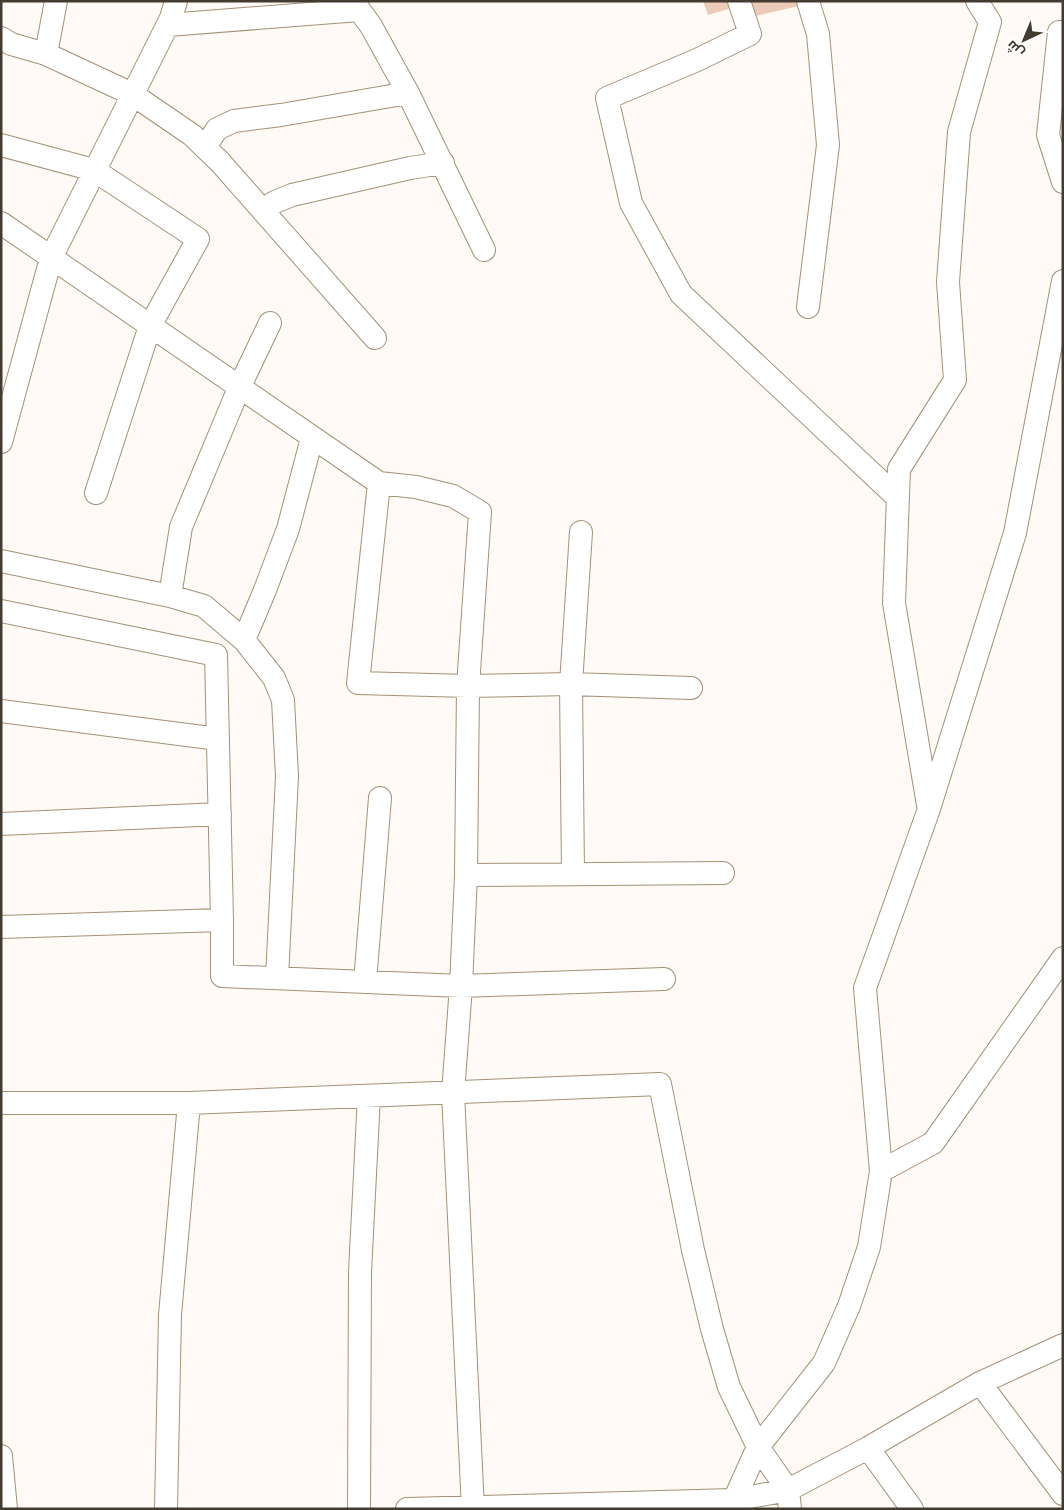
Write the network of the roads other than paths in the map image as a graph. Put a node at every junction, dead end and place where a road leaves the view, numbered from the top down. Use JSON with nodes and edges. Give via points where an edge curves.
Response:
{"nodes":[{"id":1,"x":56,"y":1,"type":"edge"},
{"id":2,"x":176,"y":1,"type":"edge"},
{"id":3,"x":739,"y":1,"type":"edge"},
{"id":4,"x":808,"y":1,"type":"edge"},
{"id":5,"x":977,"y":1,"type":"edge"},
{"id":6,"x":356,"y":6,"type":"edge"},
{"id":7,"x":168,"y":25,"type":"junction"},
{"id":8,"x":1059,"y":32,"type":"dead end"},
{"id":9,"x":1,"y":38,"type":"edge"},
{"id":10,"x":46,"y":54,"type":"junction"},
{"id":11,"x":408,"y":93,"type":"junction"},
{"id":12,"x":132,"y":94,"type":"junction"},
{"id":13,"x":1,"y":145,"type":"edge"},
{"id":14,"x":204,"y":147,"type":"junction"},
{"id":15,"x":442,"y":163,"type":"junction"},
{"id":16,"x":94,"y":170,"type":"junction"},
{"id":17,"x":1063,"y":182,"type":"edge"},
{"id":18,"x":263,"y":210,"type":"junction"},
{"id":19,"x":1,"y":223,"type":"edge"},
{"id":20,"x":484,"y":250,"type":"dead end"},
{"id":21,"x":52,"y":258,"type":"junction"},
{"id":22,"x":1063,"y":282,"type":"edge"},
{"id":23,"x":808,"y":307,"type":"dead end"},
{"id":24,"x":270,"y":323,"type":"dead end"},
{"id":25,"x":150,"y":326,"type":"junction"},
{"id":26,"x":375,"y":338,"type":"dead end"},
{"id":27,"x":238,"y":388,"type":"junction"},
{"id":28,"x":312,"y":438,"type":"junction"},
{"id":29,"x":1,"y":442,"type":"edge"},
{"id":30,"x":379,"y":483,"type":"junction"},
{"id":31,"x":96,"y":492,"type":"dead end"},
{"id":32,"x":898,"y":498,"type":"junction"},
{"id":33,"x":581,"y":532,"type":"dead end"},
{"id":34,"x":1,"y":561,"type":"edge"},
{"id":35,"x":170,"y":596,"type":"junction"},
{"id":36,"x":1,"y":611,"type":"edge"},
{"id":37,"x":244,"y":640,"type":"junction"},
{"id":38,"x":571,"y":684,"type":"junction"},
{"id":39,"x":468,"y":686,"type":"junction"},
{"id":40,"x":691,"y":688,"type":"dead end"},
{"id":41,"x":1,"y":711,"type":"edge"},
{"id":42,"x":218,"y":739,"type":"junction"},
{"id":43,"x":380,"y":798,"type":"dead end"},
{"id":44,"x":928,"y":809,"type":"junction"},
{"id":45,"x":220,"y":814,"type":"junction"},
{"id":46,"x":1,"y":824,"type":"edge"},
{"id":47,"x":723,"y":873,"type":"dead end"},
{"id":48,"x":573,"y":874,"type":"junction"},
{"id":49,"x":466,"y":875,"type":"junction"},
{"id":50,"x":222,"y":920,"type":"junction"},
{"id":51,"x":1,"y":927,"type":"edge"},
{"id":52,"x":1063,"y":958,"type":"edge"},
{"id":53,"x":277,"y":978,"type":"junction"},
{"id":54,"x":664,"y":978,"type":"dead end"},
{"id":55,"x":365,"y":982,"type":"junction"},
{"id":56,"x":461,"y":986,"type":"junction"},
{"id":57,"x":453,"y":1093,"type":"junction"},
{"id":58,"x":368,"y":1096,"type":"junction"},
{"id":59,"x":1,"y":1103,"type":"edge"},
{"id":60,"x":189,"y":1103,"type":"junction"},
{"id":61,"x":881,"y":1171,"type":"junction"},
{"id":62,"x":1063,"y":1345,"type":"edge"},
{"id":63,"x":980,"y":1383,"type":"junction"},
{"id":64,"x":758,"y":1447,"type":"junction"},
{"id":65,"x":868,"y":1448,"type":"junction"},
{"id":66,"x":1,"y":1456,"type":"edge"},
{"id":67,"x":1063,"y":1494,"type":"edge"},
{"id":68,"x":789,"y":1500,"type":"edge"},
{"id":69,"x":732,"y":1504,"type":"edge"},
{"id":70,"x":473,"y":1508,"type":"edge"},
{"id":71,"x":6,"y":1509,"type":"edge"},
{"id":72,"x":166,"y":1509,"type":"edge"},
{"id":73,"x":359,"y":1509,"type":"edge"},
{"id":74,"x":408,"y":1509,"type":"edge"},
{"id":75,"x":912,"y":1509,"type":"edge"}],
"edges":[{"from":1,"to":10,"type":"street"},
{"from":2,"to":7,"type":"street"},
{"from":3,"to":32,"type":"street","via":[[750,34],[607,98],[631,203],[681,294]]},
{"from":4,"to":23,"type":"street","via":[[818,34],[828,144]]},
{"from":5,"to":32,"type":"street","via":[[990,22],[959,132],[948,282],[955,380],[899,469]]},
{"from":6,"to":7,"type":"street"},
{"from":6,"to":11,"type":"street","via":[[371,26]]},
{"from":7,"to":12,"type":"street"},
{"from":8,"to":17,"type":"street","via":[[1048,135]]},
{"from":9,"to":10,"type":"street"},
{"from":10,"to":12,"type":"street"},
{"from":11,"to":14,"type":"street","via":[[234,121],[217,129]]},
{"from":11,"to":15,"type":"street"},
{"from":12,"to":14,"type":"street","via":[[192,135]]},
{"from":12,"to":16,"type":"street"},
{"from":13,"to":16,"type":"street"},
{"from":14,"to":18,"type":"street"},
{"from":15,"to":18,"type":"street","via":[[292,195]]},
{"from":15,"to":20,"type":"street"},
{"from":16,"to":21,"type":"street"},
{"from":16,"to":25,"type":"street","via":[[198,239]]},
{"from":18,"to":26,"type":"street"},
{"from":19,"to":21,"type":"street"},
{"from":21,"to":25,"type":"street"},
{"from":21,"to":29,"type":"street"},
{"from":22,"to":44,"type":"street","via":[[1015,534]]},
{"from":24,"to":27,"type":"street"},
{"from":25,"to":27,"type":"street"},
{"from":25,"to":31,"type":"street"},
{"from":27,"to":28,"type":"street"},
{"from":27,"to":35,"type":"street","via":[[181,527]]},
{"from":28,"to":30,"type":"street"},
{"from":28,"to":37,"type":"street","via":[[288,529]]},
{"from":30,"to":39,"type":"street","via":[[453,496],[480,512]]},
{"from":30,"to":39,"type":"street","via":[[358,683]]},
{"from":32,"to":44,"type":"street","via":[[894,603]]},
{"from":33,"to":38,"type":"street"},
{"from":34,"to":35,"type":"street"},
{"from":35,"to":37,"type":"street","via":[[204,606]]},
{"from":36,"to":42,"type":"street","via":[[216,655]]},
{"from":37,"to":53,"type":"street","via":[[274,678],[283,700],[287,776]]},
{"from":38,"to":39,"type":"street"},
{"from":38,"to":40,"type":"street"},
{"from":38,"to":48,"type":"street"},
{"from":39,"to":49,"type":"street"},
{"from":41,"to":42,"type":"street"},
{"from":42,"to":45,"type":"street"},
{"from":43,"to":55,"type":"street"},
{"from":44,"to":61,"type":"street","via":[[866,988]]},
{"from":45,"to":46,"type":"street"},
{"from":45,"to":50,"type":"street"},
{"from":47,"to":48,"type":"street"},
{"from":48,"to":49,"type":"street"},
{"from":49,"to":56,"type":"street"},
{"from":50,"to":51,"type":"street"},
{"from":50,"to":53,"type":"street","via":[[222,976]]},
{"from":52,"to":61,"type":"street","via":[[933,1143]]},
{"from":53,"to":55,"type":"street"},
{"from":54,"to":56,"type":"street"},
{"from":55,"to":56,"type":"street"},
{"from":56,"to":57,"type":"street"},
{"from":57,"to":58,"type":"street"},
{"from":57,"to":64,"type":"street","via":[[660,1084],[712,1329],[729,1387]]},
{"from":57,"to":70,"type":"street"},
{"from":58,"to":60,"type":"street"},
{"from":58,"to":73,"type":"street","via":[[360,1272]]},
{"from":59,"to":60,"type":"street"},
{"from":60,"to":72,"type":"street","via":[[170,1315]]},
{"from":61,"to":64,"type":"street","via":[[869,1247],[849,1306],[824,1363]]},
{"from":62,"to":63,"type":"street"},
{"from":63,"to":65,"type":"street"},
{"from":63,"to":67,"type":"street"},
{"from":64,"to":68,"type":"street"},
{"from":64,"to":69,"type":"street"},
{"from":65,"to":68,"type":"street"},
{"from":65,"to":75,"type":"street"},
{"from":66,"to":71,"type":"street"},
{"from":68,"to":69,"type":"street"},
{"from":69,"to":70,"type":"street"},
{"from":70,"to":74,"type":"street"}]}
